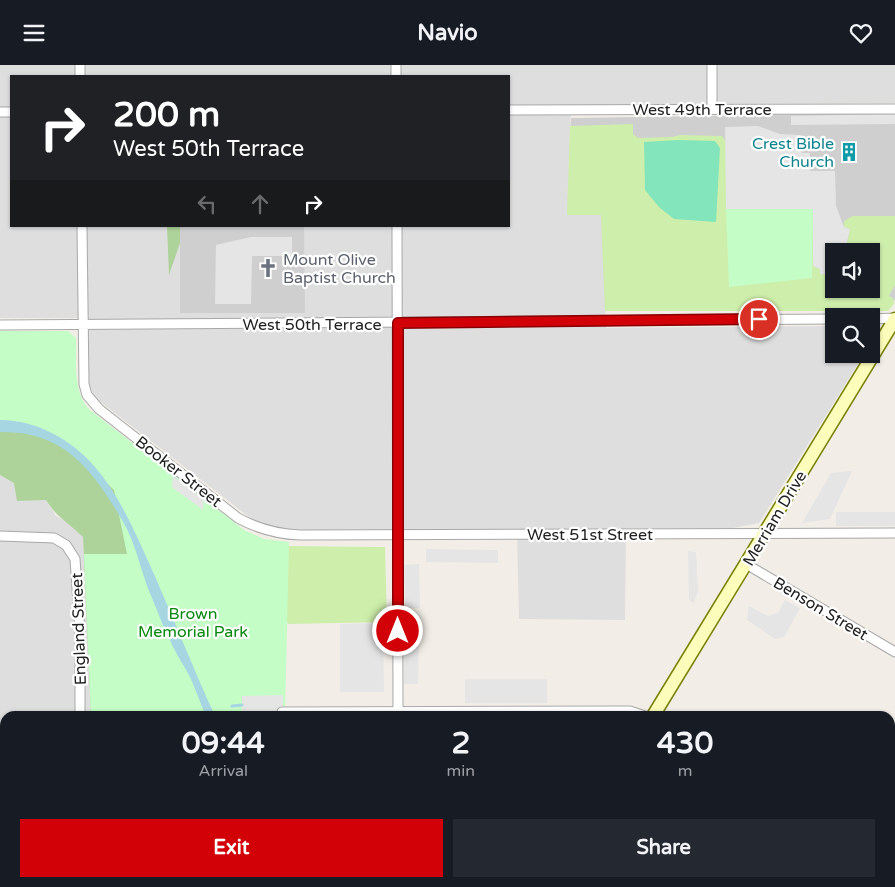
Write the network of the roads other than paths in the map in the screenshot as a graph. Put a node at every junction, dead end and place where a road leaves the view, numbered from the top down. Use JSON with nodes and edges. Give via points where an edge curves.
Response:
{"nodes":[{"id":1,"x":712,"y":65,"type":"edge"},
{"id":2,"x":712,"y":109,"type":"junction"},
{"id":3,"x":895,"y":109,"type":"edge"},
{"id":4,"x":510,"y":110,"type":"edge"},
{"id":5,"x":82,"y":227,"type":"edge"},
{"id":6,"x":398,"y":227,"type":"edge"},
{"id":7,"x":825,"y":319,"type":"edge"},
{"id":8,"x":880,"y":319,"type":"edge"},
{"id":9,"x":895,"y":319,"type":"edge"},
{"id":10,"x":398,"y":323,"type":"junction"},
{"id":11,"x":0,"y":325,"type":"edge"},
{"id":12,"x":83,"y":325,"type":"junction"},
{"id":13,"x":895,"y":533,"type":"edge"},
{"id":14,"x":765,"y":534,"type":"junction"},
{"id":15,"x":284,"y":535,"type":"joint"},
{"id":16,"x":399,"y":535,"type":"junction"},
{"id":17,"x":0,"y":536,"type":"edge"},
{"id":18,"x":746,"y":564,"type":"junction"},
{"id":19,"x":895,"y":652,"type":"edge"},
{"id":20,"x":80,"y":711,"type":"edge"},
{"id":21,"x":398,"y":711,"type":"edge"},
{"id":22,"x":657,"y":711,"type":"edge"}],
"edges":[{"from":1,"to":2,"type":"street"},
{"from":2,"to":3,"type":"street","name":"West 49th Terrace"},
{"from":2,"to":4,"type":"street","name":"West 49th Terrace"},
{"from":5,"to":12,"type":"street"},
{"from":6,"to":10,"type":"street"},
{"from":7,"to":10,"type":"street","name":"West 50th Terrace"},
{"from":8,"to":9,"type":"street"},
{"from":9,"to":14,"type":"main road","name":"Merriam Drive"},
{"from":10,"to":12,"type":"street","name":"West 50th Terrace"},
{"from":10,"to":16,"type":"street"},
{"from":11,"to":12,"type":"street","name":"West 50th Terrace"},
{"from":12,"to":15,"type":"street","name":"Booker Street","via":[[85,391],[99,409],[238,518]]},
{"from":13,"to":14,"type":"street","name":"West 51st Street"},
{"from":14,"to":16,"type":"street","name":"West 51st Street"},
{"from":14,"to":18,"type":"main road","name":"Merriam Drive"},
{"from":15,"to":16,"type":"street","name":"West 51st Street"},
{"from":16,"to":21,"type":"street"},
{"from":17,"to":20,"type":"street","name":"England Street","via":[[54,538],[66,545],[75,559]]},
{"from":18,"to":19,"type":"street","name":"Benson Street"},
{"from":18,"to":22,"type":"main road","name":"Merriam Drive"}]}
